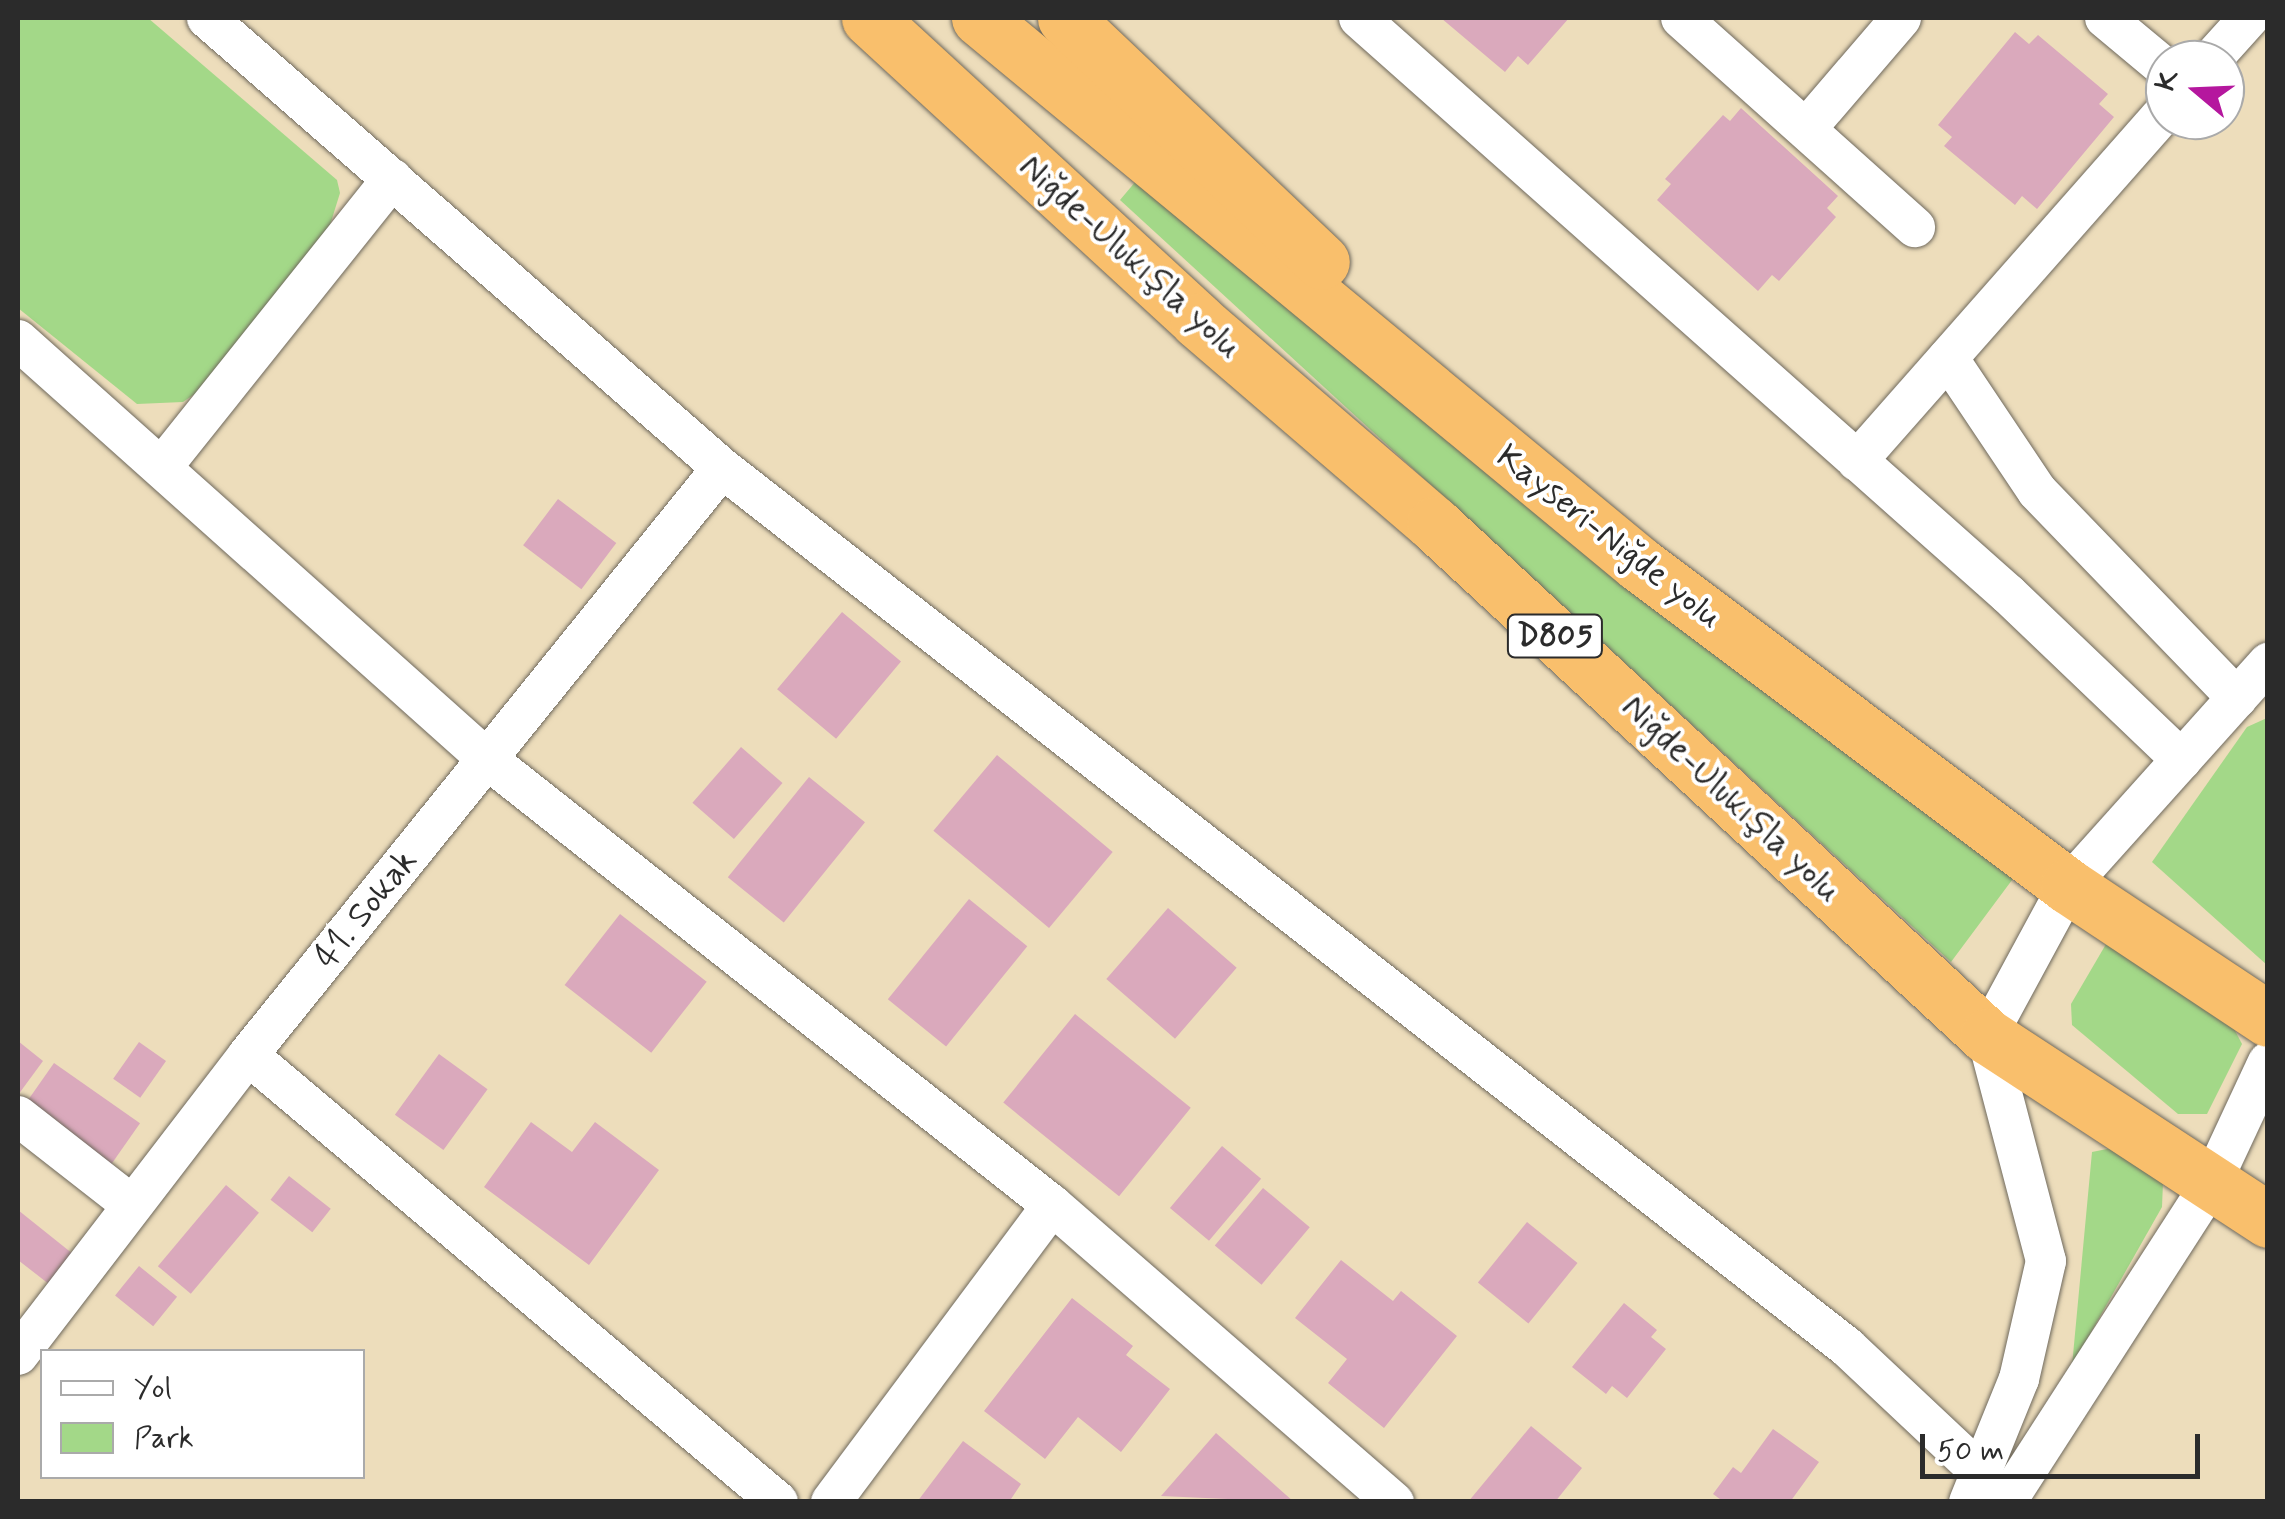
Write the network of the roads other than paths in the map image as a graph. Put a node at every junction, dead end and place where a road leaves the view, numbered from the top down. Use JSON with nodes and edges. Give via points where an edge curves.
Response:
{"nodes":[{"id":1,"x":206,"y":18,"type":"edge"},
{"id":2,"x":836,"y":18,"type":"edge"},
{"id":3,"x":870,"y":18,"type":"edge"},
{"id":4,"x":979,"y":18,"type":"edge"},
{"id":5,"x":1065,"y":18,"type":"edge"},
{"id":6,"x":1359,"y":18,"type":"edge"},
{"id":7,"x":1681,"y":18,"type":"edge"},
{"id":8,"x":1901,"y":18,"type":"edge"},
{"id":9,"x":2105,"y":18,"type":"edge"},
{"id":10,"x":2249,"y":18,"type":"edge"},
{"id":11,"x":2229,"y":40,"type":"edge"},
{"id":12,"x":2145,"y":51,"type":"edge"},
{"id":13,"x":1806,"y":129,"type":"junction"},
{"id":14,"x":2145,"y":135,"type":"edge"},
{"id":15,"x":392,"y":179,"type":"junction"},
{"id":16,"x":1915,"y":226,"type":"dead end"},
{"id":17,"x":1198,"y":321,"type":"junction"},
{"id":18,"x":18,"y":340,"type":"edge"},
{"id":19,"x":1948,"y":358,"type":"junction"},
{"id":20,"x":1857,"y":461,"type":"junction"},
{"id":21,"x":162,"y":466,"type":"junction"},
{"id":22,"x":722,"y":468,"type":"junction"},
{"id":23,"x":1639,"y":564,"type":"junction"},
{"id":24,"x":2268,"y":663,"type":"edge"},
{"id":25,"x":2237,"y":698,"type":"junction"},
{"id":26,"x":487,"y":759,"type":"junction"},
{"id":27,"x":2182,"y":760,"type":"junction"},
{"id":28,"x":2068,"y":886,"type":"junction"},
{"id":29,"x":2268,"y":1018,"type":"edge"},
{"id":30,"x":1987,"y":1036,"type":"junction"},
{"id":31,"x":248,"y":1055,"type":"junction"},
{"id":32,"x":2268,"y":1062,"type":"edge"},
{"id":33,"x":18,"y":1116,"type":"edge"},
{"id":34,"x":2212,"y":1182,"type":"junction"},
{"id":35,"x":132,"y":1205,"type":"junction"},
{"id":36,"x":1052,"y":1205,"type":"junction"},
{"id":37,"x":2268,"y":1220,"type":"edge"},
{"id":38,"x":18,"y":1355,"type":"edge"},
{"id":39,"x":1985,"y":1492,"type":"edge"},
{"id":40,"x":778,"y":1502,"type":"edge"},
{"id":41,"x":831,"y":1502,"type":"edge"},
{"id":42,"x":1394,"y":1502,"type":"edge"}],
"edges":[{"from":1,"to":15,"type":"street"},
{"from":2,"to":17,"type":"highway"},
{"from":3,"to":17,"type":"highway","name":"Niğde-Ulukışla yolu","number":"D805"},
{"from":4,"to":23,"type":"highway","name":"Kayseri-Niğde yolu"},
{"from":5,"to":23,"type":"highway"},
{"from":6,"to":20,"type":"street"},
{"from":7,"to":13,"type":"street"},
{"from":8,"to":13,"type":"street"},
{"from":9,"to":12,"type":"street"},
{"from":10,"to":11,"type":"street"},
{"from":13,"to":16,"type":"street"},
{"from":14,"to":19,"type":"street"},
{"from":15,"to":21,"type":"street"},
{"from":15,"to":22,"type":"street"},
{"from":17,"to":30,"type":"highway","name":"Niğde-Ulukışla yolu","number":"D805","via":[[1434,524]]},
{"from":18,"to":21,"type":"street"},
{"from":19,"to":20,"type":"street"},
{"from":19,"to":25,"type":"street","via":[[2037,491]]},
{"from":20,"to":27,"type":"street"},
{"from":21,"to":26,"type":"street"},
{"from":22,"to":26,"type":"street","name":"41. Sokak"},
{"from":22,"to":39,"type":"street","via":[[1846,1346]]},
{"from":23,"to":28,"type":"highway","name":"Kayseri-Niğde yolu"},
{"from":24,"to":25,"type":"street"},
{"from":25,"to":27,"type":"street"},
{"from":26,"to":31,"type":"street","name":"41. Sokak"},
{"from":26,"to":36,"type":"street"},
{"from":27,"to":28,"type":"street"},
{"from":28,"to":29,"type":"highway","name":"Kayseri-Niğde yolu"},
{"from":28,"to":30,"type":"street"},
{"from":30,"to":34,"type":"highway","name":"Niğde-Ulukışla yolu","number":"D805"},
{"from":30,"to":39,"type":"street","via":[[2046,1261]]},
{"from":31,"to":35,"type":"street","name":"41. Sokak"},
{"from":31,"to":40,"type":"street"},
{"from":32,"to":34,"type":"street"},
{"from":33,"to":35,"type":"street"},
{"from":34,"to":37,"type":"highway","name":"Niğde-Ulukışla yolu","number":"D805"},
{"from":34,"to":39,"type":"street"},
{"from":35,"to":38,"type":"street","name":"41. Sokak"},
{"from":36,"to":41,"type":"street"},
{"from":36,"to":42,"type":"street"}]}
